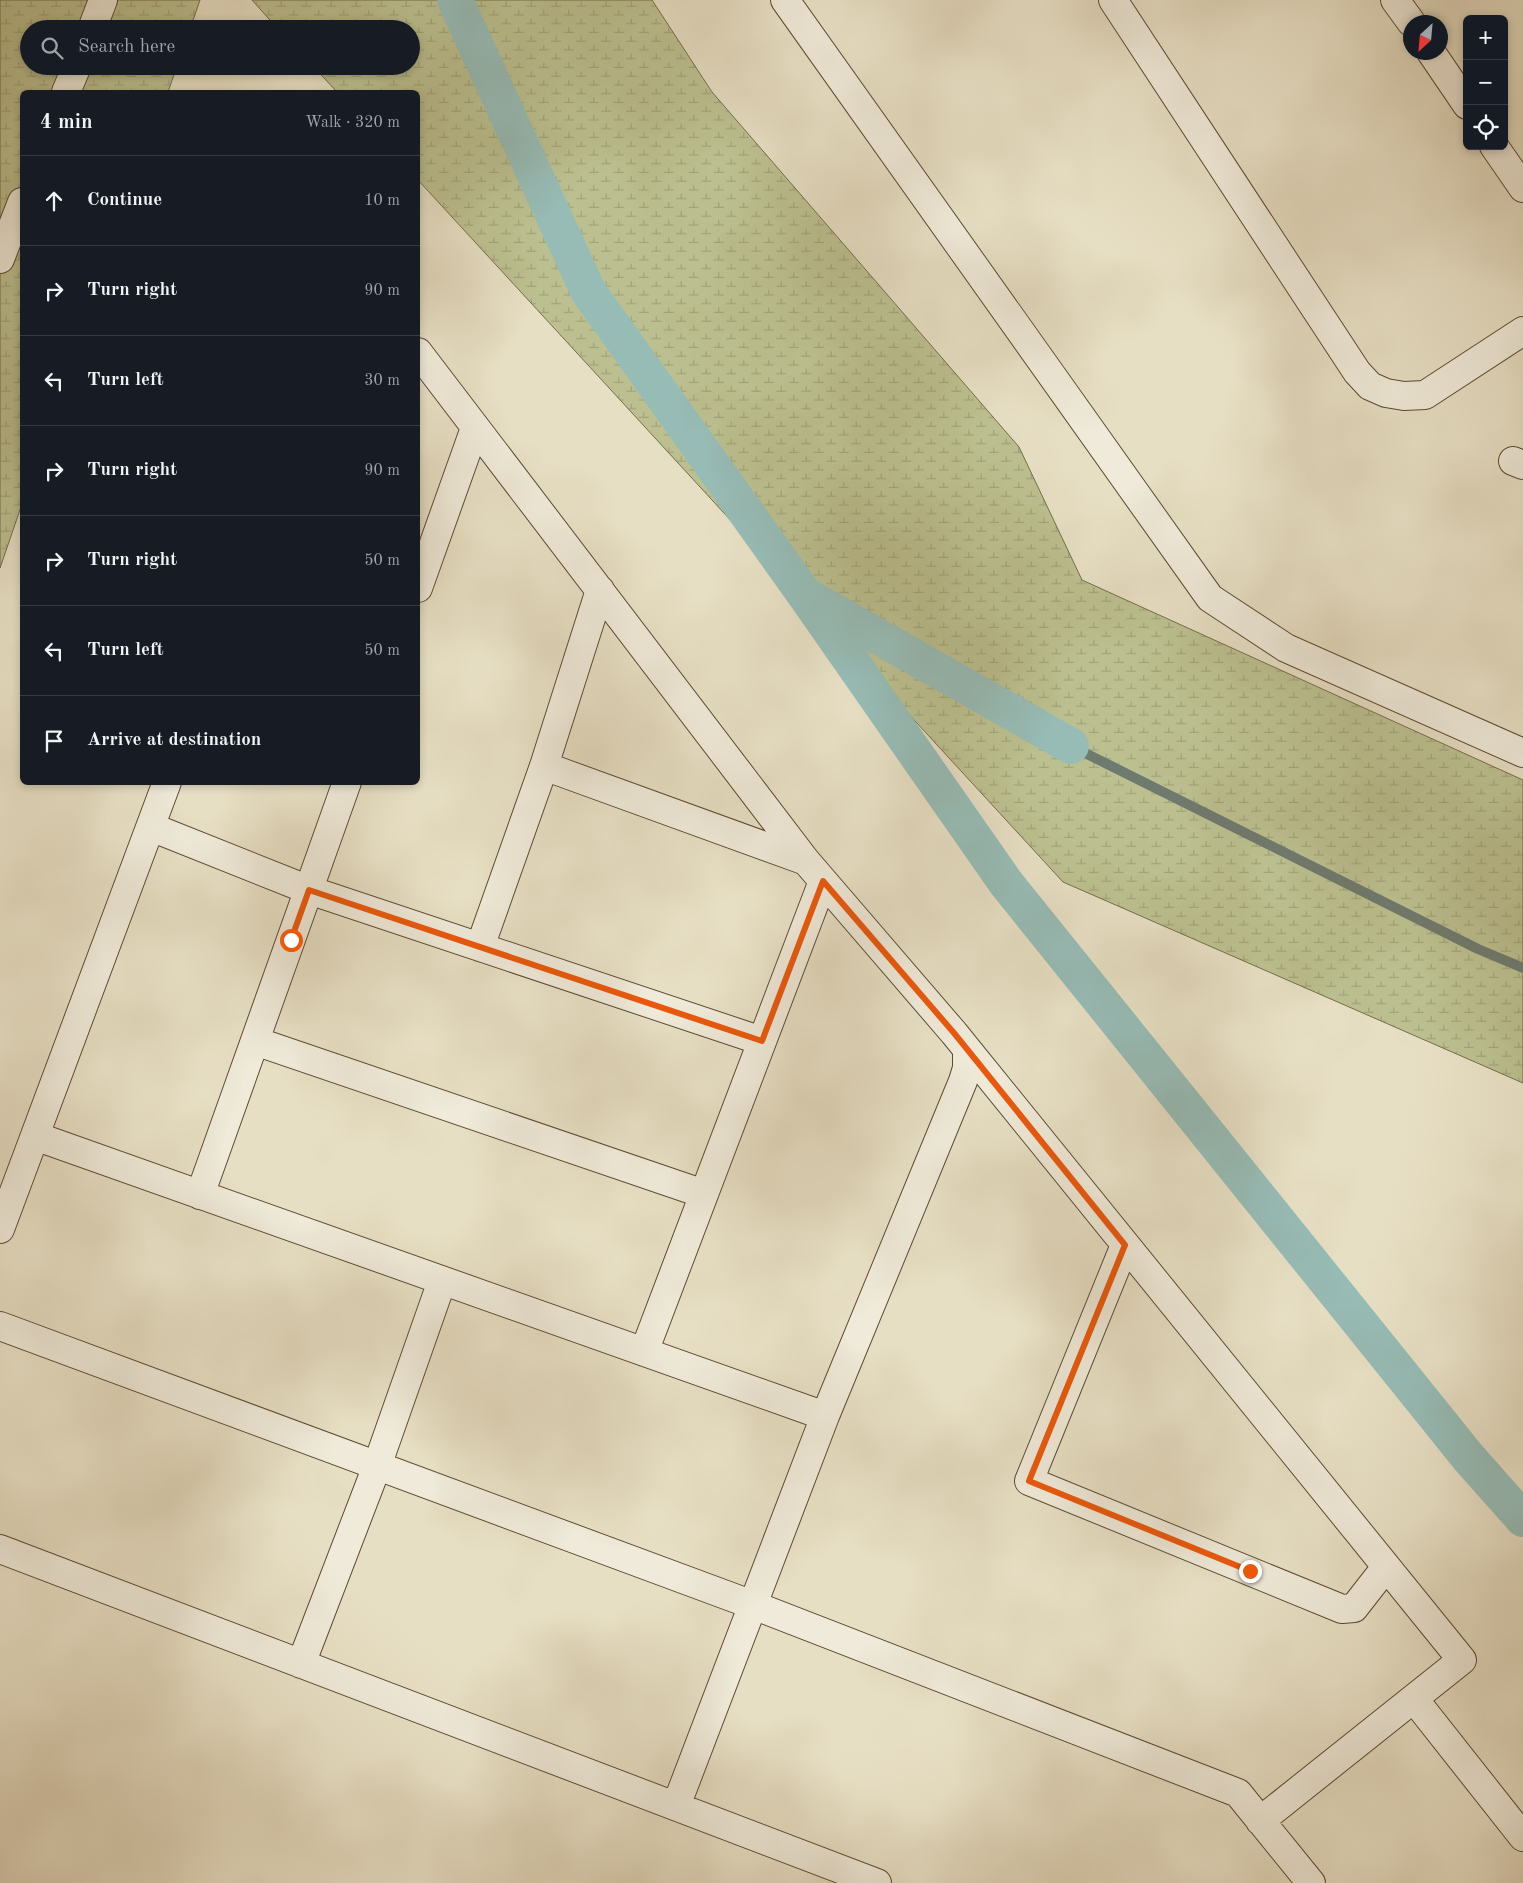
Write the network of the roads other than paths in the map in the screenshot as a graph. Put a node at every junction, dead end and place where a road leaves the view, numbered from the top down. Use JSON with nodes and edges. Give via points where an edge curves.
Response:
{"nodes":[{"id":1,"x":103,"y":0,"type":"edge"},
{"id":2,"x":785,"y":0,"type":"edge"},
{"id":3,"x":1114,"y":0,"type":"edge"},
{"id":4,"x":1395,"y":0,"type":"edge"},
{"id":5,"x":1405,"y":15,"type":"edge"},
{"id":6,"x":95,"y":20,"type":"edge"},
{"id":7,"x":1436,"y":60,"type":"edge"},
{"id":8,"x":73,"y":75,"type":"edge"},
{"id":9,"x":67,"y":90,"type":"edge"},
{"id":10,"x":1463,"y":99,"type":"edge"},
{"id":11,"x":1497,"y":150,"type":"edge"},
{"id":12,"x":1523,"y":188,"type":"edge"},
{"id":13,"x":20,"y":207,"type":"edge"},
{"id":14,"x":0,"y":259,"type":"edge"},
{"id":15,"x":1523,"y":331,"type":"edge"},
{"id":16,"x":420,"y":355,"type":"edge"},
{"id":17,"x":475,"y":428,"type":"junction"},
{"id":18,"x":420,"y":582,"type":"edge"},
{"id":19,"x":600,"y":590,"type":"junction"},
{"id":20,"x":1523,"y":753,"type":"edge"},
{"id":21,"x":544,"y":766,"type":"junction"},
{"id":22,"x":166,"y":785,"type":"edge"},
{"id":23,"x":347,"y":785,"type":"edge"},
{"id":24,"x":150,"y":827,"type":"junction"},
{"id":25,"x":806,"y":861,"type":"junction"},
{"id":26,"x":823,"y":881,"type":"junction"},
{"id":27,"x":309,"y":890,"type":"junction"},
{"id":28,"x":480,"y":946,"type":"junction"},
{"id":29,"x":255,"y":1041,"type":"junction"},
{"id":30,"x":762,"y":1041,"type":"junction"},
{"id":31,"x":967,"y":1052,"type":"junction"},
{"id":32,"x":35,"y":1136,"type":"junction"},
{"id":33,"x":704,"y":1194,"type":"junction"},
{"id":34,"x":200,"y":1195,"type":"junction"},
{"id":35,"x":0,"y":1229,"type":"edge"},
{"id":36,"x":1125,"y":1245,"type":"junction"},
{"id":37,"x":442,"y":1281,"type":"junction"},
{"id":38,"x":0,"y":1326,"type":"edge"},
{"id":39,"x":644,"y":1352,"type":"junction"},
{"id":40,"x":825,"y":1416,"type":"junction"},
{"id":41,"x":377,"y":1466,"type":"junction"},
{"id":42,"x":0,"y":1549,"type":"edge"},
{"id":43,"x":1386,"y":1567,"type":"junction"},
{"id":44,"x":752,"y":1605,"type":"junction"},
{"id":45,"x":301,"y":1664,"type":"junction"},
{"id":46,"x":1414,"y":1699,"type":"junction"},
{"id":47,"x":676,"y":1806,"type":"junction"},
{"id":48,"x":1260,"y":1820,"type":"junction"},
{"id":49,"x":1523,"y":1837,"type":"edge"},
{"id":50,"x":877,"y":1883,"type":"edge"},
{"id":51,"x":1311,"y":1883,"type":"edge"}],
"edges":[{"from":1,"to":6,"type":"street"},
{"from":2,"to":20,"type":"street","via":[[1210,598],[1286,648]]},
{"from":3,"to":15,"type":"street","via":[[1357,372],[1370,386],[1404,396],[1425,395]]},
{"from":4,"to":5,"type":"street"},
{"from":7,"to":10,"type":"street"},
{"from":8,"to":9,"type":"street"},
{"from":11,"to":12,"type":"street"},
{"from":13,"to":14,"type":"street"},
{"from":16,"to":17,"type":"street"},
{"from":17,"to":18,"type":"street"},
{"from":17,"to":19,"type":"street"},
{"from":19,"to":21,"type":"street"},
{"from":19,"to":25,"type":"street"},
{"from":21,"to":25,"type":"street"},
{"from":21,"to":28,"type":"street"},
{"from":22,"to":24,"type":"street"},
{"from":23,"to":27,"type":"street"},
{"from":24,"to":27,"type":"street"},
{"from":24,"to":32,"type":"street"},
{"from":25,"to":26,"type":"street"},
{"from":26,"to":30,"type":"street"},
{"from":26,"to":31,"type":"street"},
{"from":27,"to":28,"type":"street"},
{"from":27,"to":29,"type":"street"},
{"from":28,"to":30,"type":"street"},
{"from":29,"to":33,"type":"street"},
{"from":29,"to":34,"type":"street"},
{"from":30,"to":33,"type":"street"},
{"from":31,"to":36,"type":"street"},
{"from":31,"to":40,"type":"street","via":[[963,1081]]},
{"from":32,"to":34,"type":"street"},
{"from":32,"to":35,"type":"street"},
{"from":33,"to":39,"type":"street"},
{"from":34,"to":37,"type":"street"},
{"from":36,"to":43,"type":"street"},
{"from":36,"to":43,"type":"street","via":[[1029,1481],[1342,1609],[1354,1608]]},
{"from":37,"to":39,"type":"street"},
{"from":37,"to":41,"type":"street"},
{"from":38,"to":41,"type":"street"},
{"from":39,"to":40,"type":"street"},
{"from":40,"to":44,"type":"street"},
{"from":41,"to":44,"type":"street"},
{"from":41,"to":45,"type":"street"},
{"from":42,"to":45,"type":"street"},
{"from":43,"to":46,"type":"street","via":[[1462,1660]]},
{"from":44,"to":47,"type":"street"},
{"from":44,"to":48,"type":"street","via":[[1238,1793]]},
{"from":45,"to":47,"type":"street"},
{"from":46,"to":48,"type":"street"},
{"from":46,"to":49,"type":"street"},
{"from":47,"to":50,"type":"street"},
{"from":48,"to":51,"type":"street"}]}
